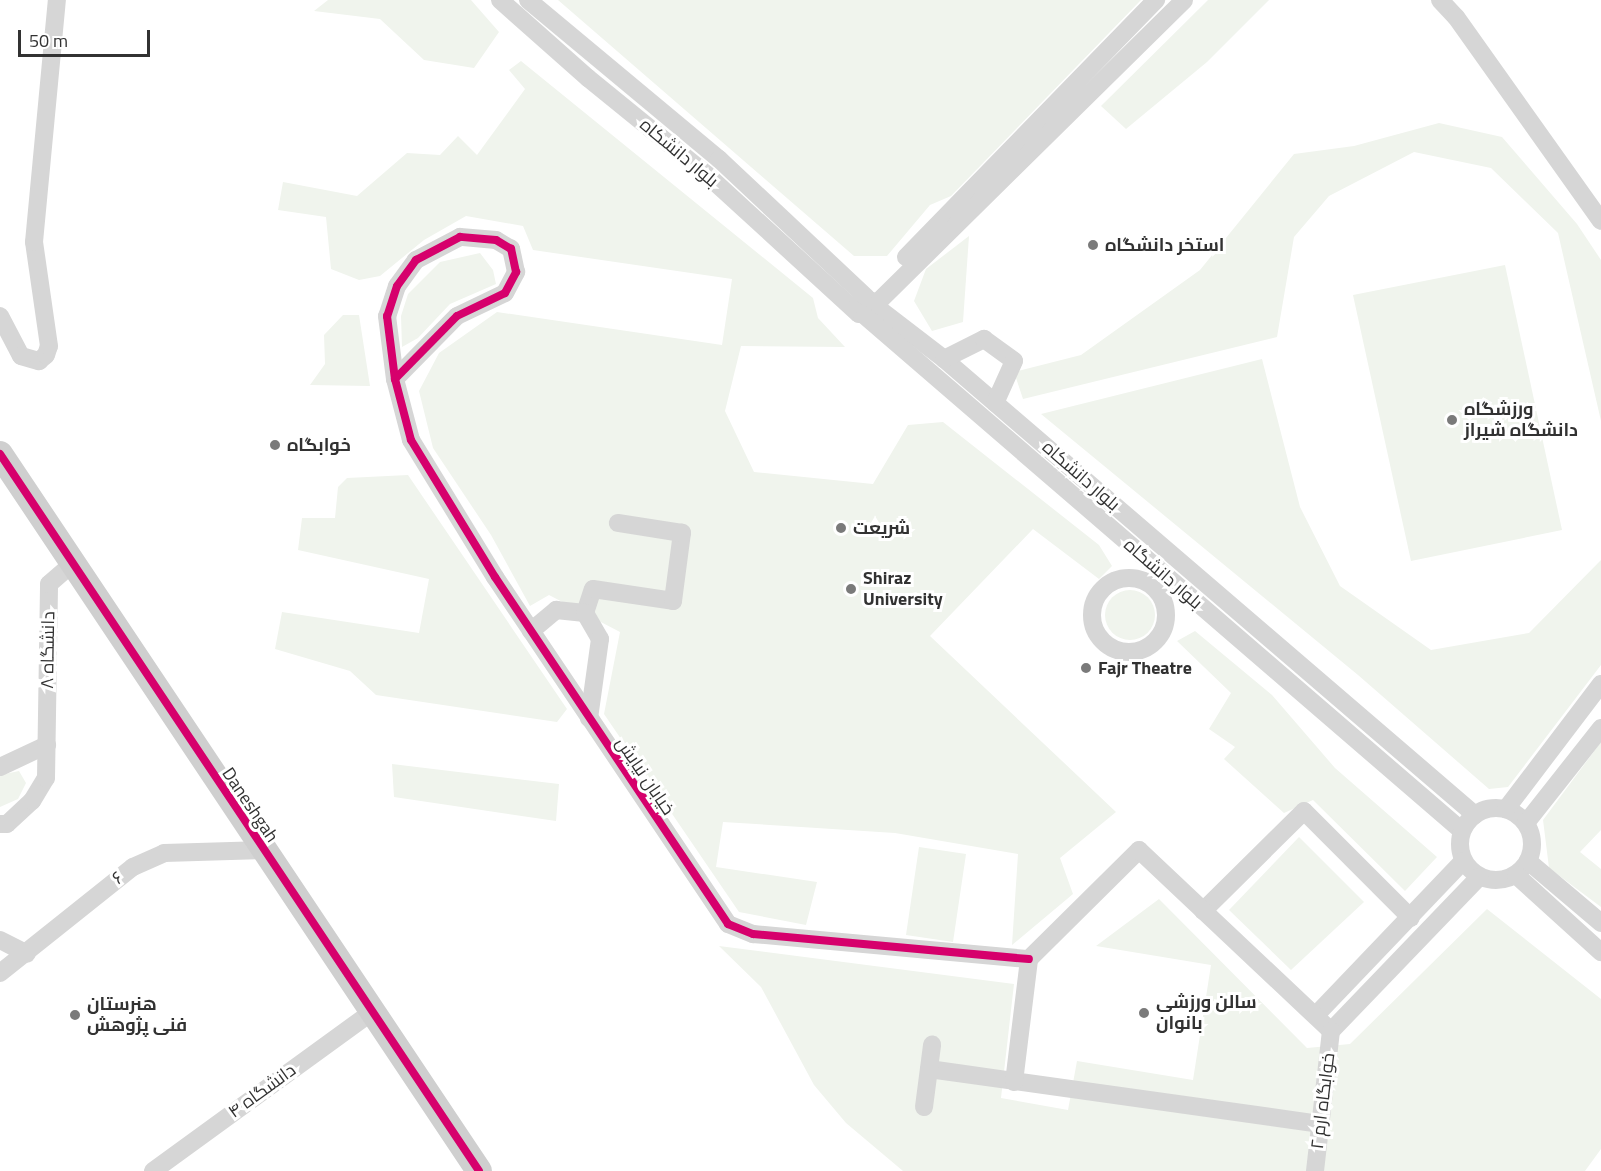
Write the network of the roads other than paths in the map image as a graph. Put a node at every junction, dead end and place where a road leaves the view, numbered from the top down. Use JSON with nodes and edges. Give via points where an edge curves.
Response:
{"nodes":[{"id":1,"x":57,"y":0,"type":"edge"},
{"id":2,"x":500,"y":0,"type":"edge"},
{"id":3,"x":528,"y":0,"type":"edge"},
{"id":4,"x":1156,"y":0,"type":"edge"},
{"id":5,"x":1184,"y":0,"type":"edge"},
{"id":6,"x":1440,"y":0,"type":"edge"},
{"id":7,"x":1601,"y":221,"type":"edge"},
{"id":8,"x":921,"y":251,"type":"junction"},
{"id":9,"x":867,"y":305,"type":"junction"},
{"id":10,"x":0,"y":316,"type":"edge"},
{"id":11,"x":944,"y":359,"type":"junction"},
{"id":12,"x":395,"y":379,"type":"junction"},
{"id":13,"x":995,"y":403,"type":"junction"},
{"id":14,"x":0,"y":454,"type":"edge"},
{"id":15,"x":618,"y":523,"type":"dead end"},
{"id":16,"x":71,"y":565,"type":"junction"},
{"id":17,"x":585,"y":614,"type":"junction"},
{"id":18,"x":531,"y":631,"type":"junction"},
{"id":19,"x":1156,"y":640,"type":"joint"},
{"id":20,"x":1601,"y":684,"type":"edge"},
{"id":21,"x":589,"y":718,"type":"junction"},
{"id":22,"x":1601,"y":728,"type":"edge"},
{"id":23,"x":47,"y":745,"type":"junction"},
{"id":24,"x":0,"y":767,"type":"edge"},
{"id":25,"x":1506,"y":809,"type":"junction"},
{"id":26,"x":1475,"y":815,"type":"junction"},
{"id":27,"x":1526,"y":823,"type":"junction"},
{"id":28,"x":0,"y":824,"type":"edge"},
{"id":29,"x":1462,"y":831,"type":"junction"},
{"id":30,"x":263,"y":850,"type":"junction"},
{"id":31,"x":1463,"y":861,"type":"junction"},
{"id":32,"x":1522,"y":868,"type":"junction"},
{"id":33,"x":1479,"y":877,"type":"junction"},
{"id":34,"x":1203,"y":911,"type":"junction"},
{"id":35,"x":1411,"y":918,"type":"junction"},
{"id":36,"x":1601,"y":923,"type":"edge"},
{"id":37,"x":0,"y":940,"type":"edge"},
{"id":38,"x":1601,"y":952,"type":"edge"},
{"id":39,"x":27,"y":954,"type":"junction"},
{"id":40,"x":1029,"y":959,"type":"junction"},
{"id":41,"x":0,"y":973,"type":"edge"},
{"id":42,"x":372,"y":1012,"type":"junction"},
{"id":43,"x":1316,"y":1015,"type":"junction"},
{"id":44,"x":1331,"y":1031,"type":"junction"},
{"id":45,"x":932,"y":1045,"type":"dead end"},
{"id":46,"x":929,"y":1069,"type":"junction"},
{"id":47,"x":1014,"y":1082,"type":"junction"},
{"id":48,"x":924,"y":1107,"type":"dead end"},
{"id":49,"x":1319,"y":1124,"type":"junction"},
{"id":50,"x":153,"y":1171,"type":"edge"},
{"id":51,"x":478,"y":1171,"type":"edge"},
{"id":52,"x":1315,"y":1171,"type":"edge"}],
"edges":[{"from":1,"to":10,"type":"street","via":[[34,243],[49,346],[46,355],[39,361],[21,356]]},
{"from":2,"to":9,"type":"street","name":"بلوار دانشکاه","via":[[588,78]]},
{"from":3,"to":9,"type":"street","name":"بلوار دانشکاه","via":[[719,159]]},
{"from":4,"to":8,"type":"street"},
{"from":5,"to":8,"type":"street"},
{"from":6,"to":7,"type":"street"},
{"from":8,"to":9,"type":"street"},
{"from":9,"to":11,"type":"street","name":"بلوار دانشکاه"},
{"from":9,"to":29,"type":"street","name":"بلوار دانشگاه"},
{"from":11,"to":13,"type":"street","name":"بلوار دانشکاه"},
{"from":11,"to":13,"type":"street","via":[[984,339],[1014,361]]},
{"from":12,"to":12,"type":"street","name":"خیابان نیایش","via":[[457,316],[505,293],[516,272],[511,249],[496,240],[460,237],[416,260],[397,286],[387,316]]},
{"from":12,"to":18,"type":"street","name":"خیابان نیایش","via":[[411,440]]},
{"from":13,"to":26,"type":"street","name":"بلوار دانشکاه"},
{"from":14,"to":16,"type":"street","name":"Daneshgah"},
{"from":15,"to":17,"type":"street","via":[[682,533],[673,601],[593,589]]},
{"from":16,"to":23,"type":"street","name":"۸ دانشگاه","via":[[49,584]]},
{"from":16,"to":30,"type":"street","name":"Daneshgah"},
{"from":17,"to":18,"type":"street","via":[[556,610]]},
{"from":17,"to":21,"type":"street","via":[[600,639]]},
{"from":18,"to":21,"type":"street","name":"خیابان نیایش"},
{"from":19,"to":19,"type":"street","via":[[1163,631],[1166,608],[1155,588],[1131,578],[1112,582],[1098,594],[1092,619],[1103,642],[1113,649],[1136,652]]},
{"from":20,"to":25,"type":"street"},
{"from":21,"to":40,"type":"street","name":"خیابان نیایش","via":[[728,924],[753,934]]},
{"from":22,"to":27,"type":"street"},
{"from":23,"to":24,"type":"street"},
{"from":23,"to":28,"type":"street","name":"۸ دانشگاه","via":[[46,778],[32,801],[7,824]]},
{"from":25,"to":26,"type":"street","via":[[1484,810]]},
{"from":25,"to":27,"type":"street"},
{"from":26,"to":29,"type":"street"},
{"from":27,"to":32,"type":"street","via":[[1532,842]]},
{"from":29,"to":31,"type":"street"},
{"from":30,"to":39,"type":"street","name":"۶","via":[[164,853],[132,867]]},
{"from":30,"to":42,"type":"street","name":"Daneshgah"},
{"from":31,"to":33,"type":"street"},
{"from":31,"to":35,"type":"street"},
{"from":32,"to":33,"type":"street","via":[[1498,880]]},
{"from":32,"to":36,"type":"street"},
{"from":32,"to":38,"type":"street"},
{"from":33,"to":44,"type":"street"},
{"from":34,"to":35,"type":"street","via":[[1304,811]]},
{"from":34,"to":40,"type":"street","via":[[1138,850]]},
{"from":34,"to":43,"type":"street"},
{"from":35,"to":43,"type":"street"},
{"from":37,"to":39,"type":"street"},
{"from":39,"to":41,"type":"street","name":"۶"},
{"from":40,"to":47,"type":"street"},
{"from":42,"to":50,"type":"street","name":"۴ دانشگاه"},
{"from":42,"to":51,"type":"street","name":"Daneshgah"},
{"from":43,"to":44,"type":"street"},
{"from":44,"to":49,"type":"street","name":"خوابگاه ارم ۲"},
{"from":45,"to":46,"type":"street"},
{"from":46,"to":47,"type":"street"},
{"from":46,"to":48,"type":"street"},
{"from":47,"to":49,"type":"street"},
{"from":49,"to":52,"type":"street","name":"خوابگاه ارم ۲"}]}
